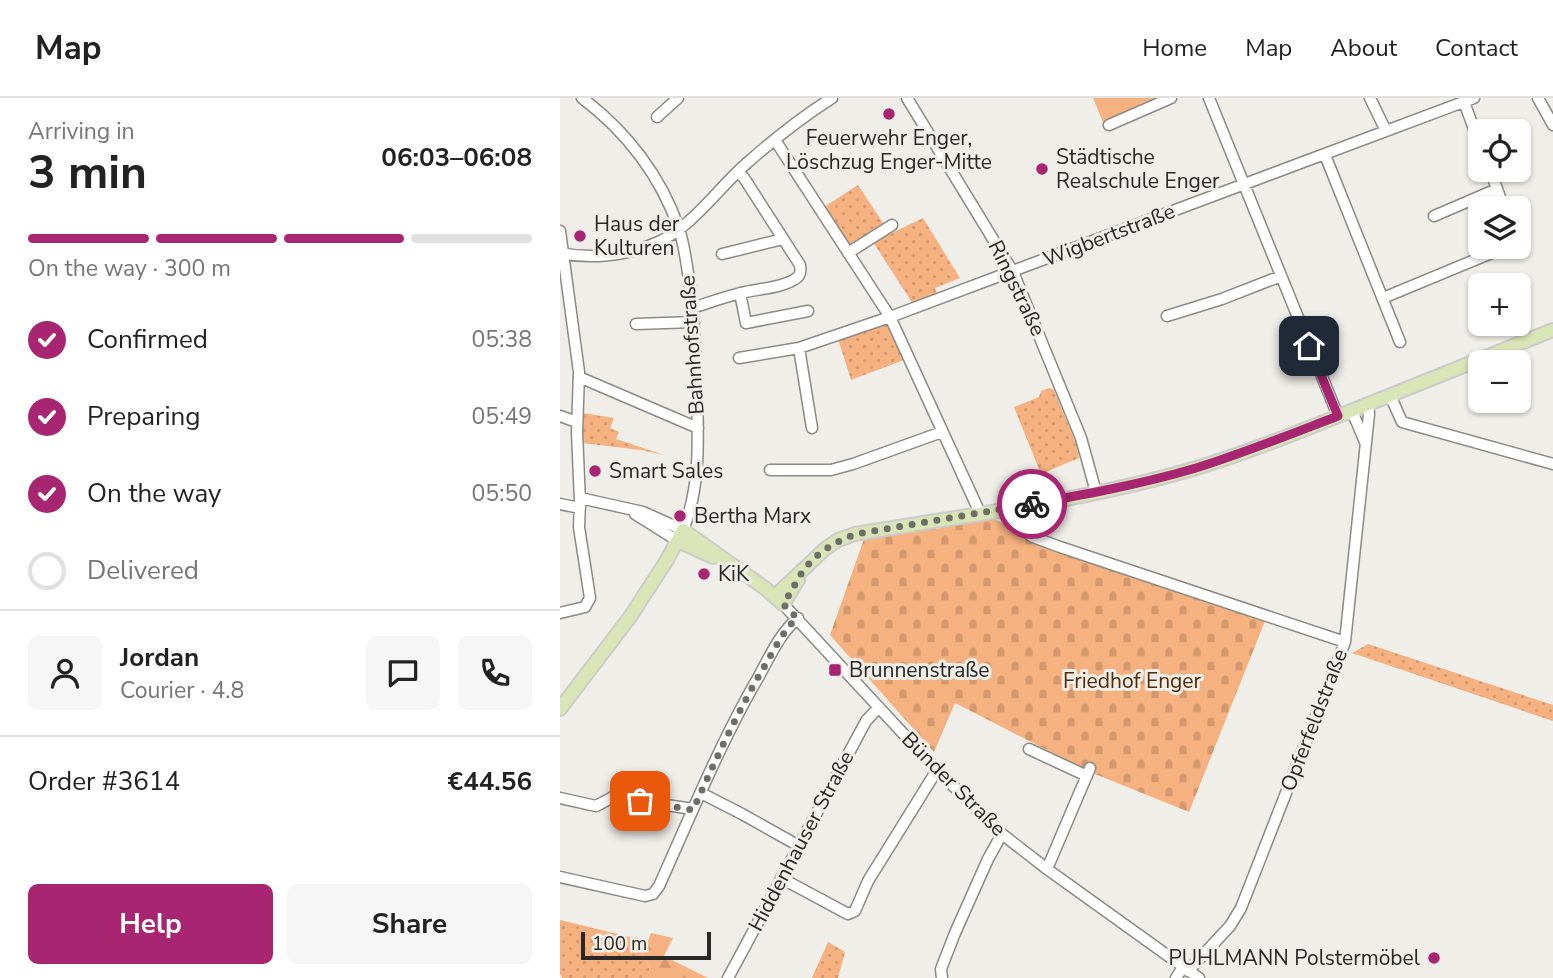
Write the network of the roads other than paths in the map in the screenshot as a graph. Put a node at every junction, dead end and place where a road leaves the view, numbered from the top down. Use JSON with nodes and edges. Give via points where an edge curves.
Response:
{"nodes":[{"id":1,"x":582,"y":98,"type":"edge"},
{"id":2,"x":678,"y":98,"type":"edge"},
{"id":3,"x":832,"y":98,"type":"edge"},
{"id":4,"x":908,"y":98,"type":"edge"},
{"id":5,"x":1171,"y":98,"type":"edge"},
{"id":6,"x":1209,"y":98,"type":"edge"},
{"id":7,"x":1370,"y":98,"type":"edge"},
{"id":8,"x":1538,"y":98,"type":"edge"},
{"id":9,"x":1469,"y":100,"type":"edge"},
{"id":10,"x":657,"y":117,"type":"dead end"},
{"id":11,"x":1474,"y":119,"type":"edge"},
{"id":12,"x":1109,"y":125,"type":"dead end"},
{"id":13,"x":1553,"y":125,"type":"edge"},
{"id":14,"x":1386,"y":131,"type":"junction"},
{"id":15,"x":775,"y":141,"type":"junction"},
{"id":16,"x":1325,"y":155,"type":"junction"},
{"id":17,"x":738,"y":172,"type":"junction"},
{"id":18,"x":1494,"y":182,"type":"edge"},
{"id":19,"x":1244,"y":185,"type":"junction"},
{"id":20,"x":1497,"y":189,"type":"junction"},
{"id":21,"x":1500,"y":196,"type":"edge"},
{"id":22,"x":1434,"y":216,"type":"dead end"},
{"id":23,"x":892,"y":225,"type":"dead end"},
{"id":24,"x":679,"y":230,"type":"junction"},
{"id":25,"x":560,"y":231,"type":"edge"},
{"id":26,"x":783,"y":239,"type":"junction"},
{"id":27,"x":561,"y":253,"type":"edge"},
{"id":28,"x":848,"y":253,"type":"junction"},
{"id":29,"x":722,"y":254,"type":"dead end"},
{"id":30,"x":1477,"y":259,"type":"edge"},
{"id":31,"x":1013,"y":272,"type":"junction"},
{"id":32,"x":1280,"y":276,"type":"junction"},
{"id":33,"x":740,"y":293,"type":"junction"},
{"id":34,"x":1383,"y":298,"type":"junction"},
{"id":35,"x":692,"y":308,"type":"junction"},
{"id":36,"x":808,"y":312,"type":"dead end"},
{"id":37,"x":1167,"y":316,"type":"dead end"},
{"id":38,"x":890,"y":317,"type":"junction"},
{"id":39,"x":694,"y":322,"type":"junction"},
{"id":40,"x":636,"y":324,"type":"dead end"},
{"id":41,"x":1553,"y":330,"type":"edge"},
{"id":42,"x":1400,"y":342,"type":"dead end"},
{"id":43,"x":799,"y":348,"type":"junction"},
{"id":44,"x":739,"y":358,"type":"dead end"},
{"id":45,"x":579,"y":377,"type":"junction"},
{"id":46,"x":1390,"y":395,"type":"junction"},
{"id":47,"x":1368,"y":404,"type":"junction"},
{"id":48,"x":1352,"y":411,"type":"junction"},
{"id":49,"x":560,"y":416,"type":"edge"},
{"id":50,"x":1338,"y":416,"type":"junction"},
{"id":51,"x":577,"y":422,"type":"junction"},
{"id":52,"x":698,"y":428,"type":"junction"},
{"id":53,"x":812,"y":428,"type":"dead end"},
{"id":54,"x":942,"y":432,"type":"junction"},
{"id":55,"x":1366,"y":443,"type":"junction"},
{"id":56,"x":1553,"y":464,"type":"edge"},
{"id":57,"x":770,"y":470,"type":"dead end"},
{"id":58,"x":1096,"y":492,"type":"junction"},
{"id":59,"x":580,"y":503,"type":"junction"},
{"id":60,"x":560,"y":504,"type":"edge"},
{"id":61,"x":1004,"y":509,"type":"junction"},
{"id":62,"x":980,"y":513,"type":"junction"},
{"id":63,"x":681,"y":535,"type":"junction"},
{"id":64,"x":779,"y":600,"type":"junction"},
{"id":65,"x":560,"y":613,"type":"edge"},
{"id":66,"x":797,"y":618,"type":"junction"},
{"id":67,"x":1345,"y":642,"type":"junction"},
{"id":68,"x":880,"y":707,"type":"junction"},
{"id":69,"x":560,"y":709,"type":"edge"},
{"id":70,"x":1029,"y":749,"type":"dead end"},
{"id":71,"x":937,"y":770,"type":"junction"},
{"id":72,"x":701,"y":793,"type":"junction"},
{"id":73,"x":560,"y":799,"type":"edge"},
{"id":74,"x":693,"y":810,"type":"junction"},
{"id":75,"x":1002,"y":834,"type":"junction"},
{"id":76,"x":799,"y":846,"type":"junction"},
{"id":77,"x":1047,"y":869,"type":"junction"},
{"id":78,"x":560,"y":877,"type":"edge"},
{"id":79,"x":781,"y":878,"type":"junction"},
{"id":80,"x":1185,"y":969,"type":"junction"},
{"id":81,"x":728,"y":978,"type":"edge"},
{"id":82,"x":942,"y":978,"type":"edge"},
{"id":83,"x":1176,"y":978,"type":"edge"},
{"id":84,"x":1199,"y":978,"type":"edge"}],
"edges":[{"from":1,"to":24,"type":"street","name":"Bahnhofstraße","via":[[634,146]]},
{"from":2,"to":10,"type":"street"},
{"from":3,"to":15,"type":"street"},
{"from":4,"to":31,"type":"street","name":"Ringstraße"},
{"from":5,"to":12,"type":"street"},
{"from":6,"to":19,"type":"street"},
{"from":7,"to":14,"type":"street"},
{"from":8,"to":13,"type":"street"},
{"from":9,"to":11,"type":"street"},
{"from":9,"to":14,"type":"street","name":"Wigbertstraße"},
{"from":14,"to":16,"type":"street","name":"Wigbertstraße"},
{"from":15,"to":17,"type":"street"},
{"from":15,"to":28,"type":"street"},
{"from":16,"to":19,"type":"street","name":"Wigbertstraße"},
{"from":16,"to":34,"type":"street"},
{"from":17,"to":24,"type":"street"},
{"from":17,"to":26,"type":"street"},
{"from":18,"to":20,"type":"street"},
{"from":19,"to":31,"type":"street","name":"Wigbertstraße"},
{"from":19,"to":32,"type":"street"},
{"from":20,"to":21,"type":"street"},
{"from":20,"to":22,"type":"street"},
{"from":23,"to":28,"type":"street"},
{"from":24,"to":27,"type":"street","via":[[632,252]]},
{"from":24,"to":35,"type":"street","name":"Bahnhofstraße"},
{"from":25,"to":27,"type":"street"},
{"from":26,"to":29,"type":"street"},
{"from":26,"to":33,"type":"street","via":[[802,270],[798,278]]},
{"from":27,"to":45,"type":"street"},
{"from":28,"to":38,"type":"street"},
{"from":30,"to":34,"type":"street"},
{"from":31,"to":38,"type":"street","name":"Wigbertstraße"},
{"from":31,"to":58,"type":"street","name":"Ringstraße","via":[[1081,438]]},
{"from":32,"to":37,"type":"street"},
{"from":32,"to":50,"type":"street"},
{"from":33,"to":35,"type":"street"},
{"from":33,"to":36,"type":"street","via":[[746,323]]},
{"from":34,"to":42,"type":"street"},
{"from":35,"to":39,"type":"street","name":"Bahnhofstraße"},
{"from":38,"to":43,"type":"street","name":"Wigbertstraße"},
{"from":38,"to":54,"type":"street"},
{"from":39,"to":40,"type":"street"},
{"from":39,"to":52,"type":"street","name":"Bahnhofstraße"},
{"from":41,"to":46,"type":"main road"},
{"from":43,"to":44,"type":"street","name":"Wigbertstraße"},
{"from":43,"to":53,"type":"street"},
{"from":45,"to":51,"type":"street"},
{"from":45,"to":52,"type":"street"},
{"from":46,"to":47,"type":"main road"},
{"from":46,"to":56,"type":"street","via":[[1402,422]]},
{"from":47,"to":48,"type":"main road"},
{"from":47,"to":55,"type":"street","name":"Opferfeldstraße"},
{"from":48,"to":50,"type":"main road"},
{"from":48,"to":55,"type":"street","name":"Opferfeldstraße"},
{"from":49,"to":51,"type":"street"},
{"from":50,"to":58,"type":"main road","via":[[1239,454]]},
{"from":51,"to":59,"type":"street"},
{"from":52,"to":63,"type":"street","name":"Bahnhofstraße","via":[[696,483]]},
{"from":54,"to":57,"type":"street","via":[[831,470]]},
{"from":54,"to":62,"type":"street"},
{"from":55,"to":67,"type":"street","name":"Opferfeldstraße"},
{"from":58,"to":61,"type":"main road"},
{"from":59,"to":60,"type":"street","name":"Bünder Straße"},
{"from":59,"to":63,"type":"street","name":"Bünder Straße","via":[[625,509]]},
{"from":59,"to":65,"type":"street","via":[[579,527],[590,598],[585,607]]},
{"from":61,"to":62,"type":"main road"},
{"from":61,"to":67,"type":"street","via":[[1014,524],[1059,547]]},
{"from":62,"to":64,"type":"main road","via":[[838,540],[802,572],[790,595]]},
{"from":63,"to":64,"type":"main road","name":"Bünder Straße","via":[[748,575]]},
{"from":63,"to":69,"type":"main road","via":[[630,617]]},
{"from":64,"to":66,"type":"street","name":"Bünder Straße"},
{"from":66,"to":68,"type":"street","name":"Bünder Straße"},
{"from":66,"to":72,"type":"street","via":[[747,696]]},
{"from":67,"to":80,"type":"street","name":"Opferfeldstraße","via":[[1241,908],[1230,926]]},
{"from":68,"to":71,"type":"street","name":"Bünder Straße"},
{"from":68,"to":76,"type":"street","name":"Hiddenhauser Straße","via":[[866,721]]},
{"from":70,"to":77,"type":"street","via":[[1089,772]]},
{"from":71,"to":75,"type":"street","name":"Bünder Straße"},
{"from":71,"to":79,"type":"street","via":[[852,914]]},
{"from":72,"to":74,"type":"street"},
{"from":72,"to":76,"type":"street"},
{"from":73,"to":74,"type":"street","via":[[596,806],[613,797]]},
{"from":74,"to":78,"type":"street","via":[[653,894],[645,897]]},
{"from":75,"to":77,"type":"street","name":"Bünder Straße"},
{"from":75,"to":82,"type":"street","via":[[954,933]]},
{"from":76,"to":79,"type":"street","name":"Hiddenhauser Straße"},
{"from":77,"to":80,"type":"street","name":"Bünder Straße"},
{"from":79,"to":81,"type":"street","name":"Hiddenhauser Straße"},
{"from":80,"to":83,"type":"street","name":"Opferfeldstraße"},
{"from":80,"to":84,"type":"street","name":"Bünder Straße"}]}
